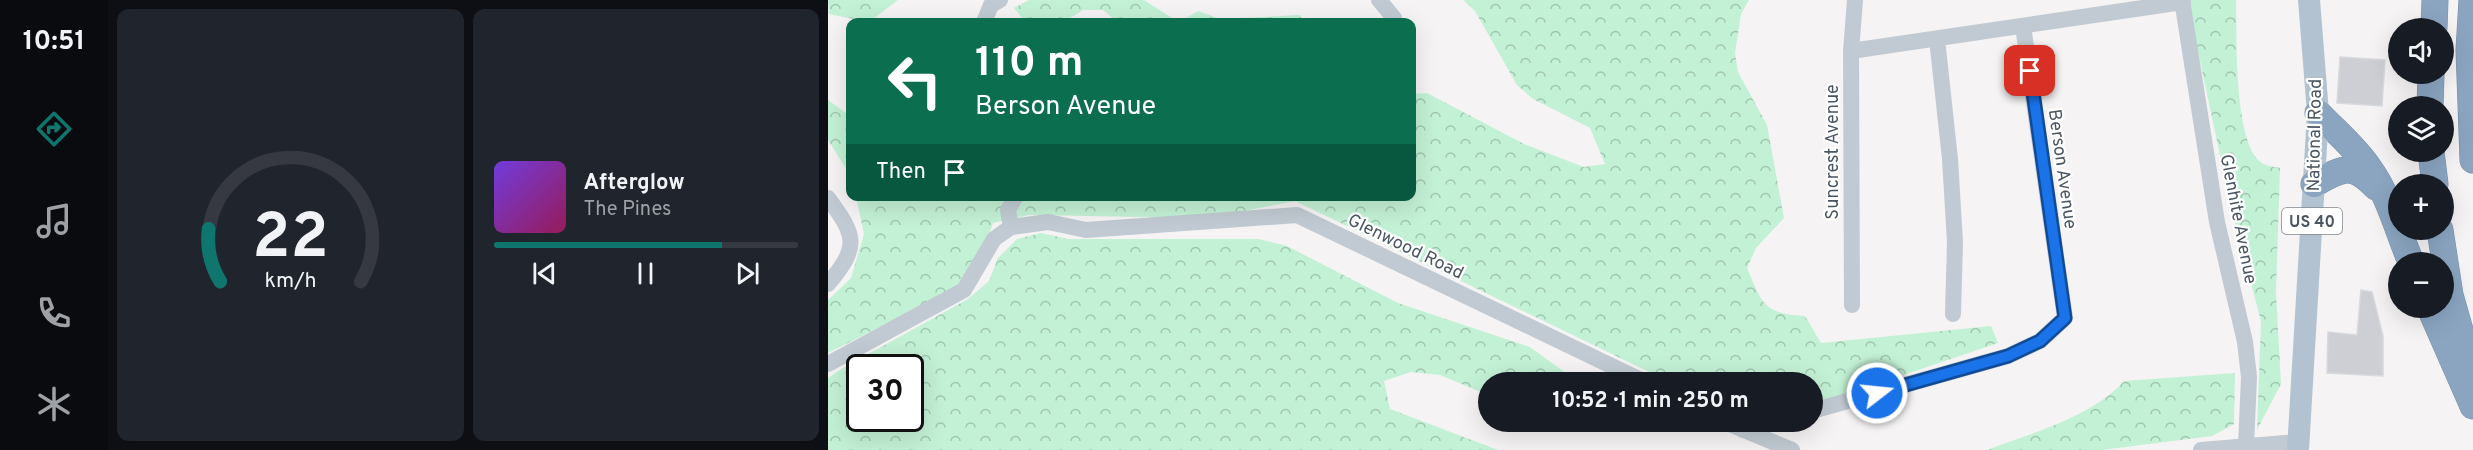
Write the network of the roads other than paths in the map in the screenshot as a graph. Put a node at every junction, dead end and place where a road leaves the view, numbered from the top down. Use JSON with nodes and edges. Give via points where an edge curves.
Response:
{"nodes":[{"id":1,"x":1000,"y":0,"type":"edge"},
{"id":2,"x":1379,"y":0,"type":"edge"},
{"id":3,"x":1855,"y":0,"type":"edge"},
{"id":4,"x":2309,"y":0,"type":"edge"},
{"id":5,"x":2435,"y":0,"type":"edge"},
{"id":6,"x":2472,"y":0,"type":"edge"},
{"id":7,"x":2183,"y":1,"type":"edge"},
{"id":8,"x":986,"y":18,"type":"edge"},
{"id":9,"x":1394,"y":18,"type":"dead end"},
{"id":10,"x":2434,"y":18,"type":"edge"},
{"id":11,"x":2024,"y":26,"type":"junction"},
{"id":12,"x":1936,"y":39,"type":"junction"},
{"id":13,"x":1851,"y":51,"type":"junction"},
{"id":14,"x":2318,"y":113,"type":"junction"},
{"id":15,"x":2473,"y":160,"type":"edge"},
{"id":16,"x":2314,"y":184,"type":"junction"},
{"id":17,"x":2383,"y":194,"type":"junction"},
{"id":18,"x":828,"y":198,"type":"edge"},
{"id":19,"x":1013,"y":201,"type":"edge"},
{"id":20,"x":1011,"y":226,"type":"junction"},
{"id":21,"x":2442,"y":240,"type":"edge"},
{"id":22,"x":2406,"y":252,"type":"edge"},
{"id":23,"x":828,"y":284,"type":"edge"},
{"id":24,"x":1852,"y":305,"type":"dead end"},
{"id":25,"x":1953,"y":314,"type":"dead end"},
{"id":26,"x":2434,"y":318,"type":"edge"},
{"id":27,"x":828,"y":364,"type":"edge"},
{"id":28,"x":1624,"y":372,"type":"edge"},
{"id":29,"x":2473,"y":376,"type":"edge"},
{"id":30,"x":2473,"y":406,"type":"edge"},
{"id":31,"x":1823,"y":408,"type":"edge"},
{"id":32,"x":1748,"y":432,"type":"edge"},
{"id":33,"x":2246,"y":446,"type":"junction"},
{"id":34,"x":2298,"y":446,"type":"edge"},
{"id":35,"x":1792,"y":450,"type":"edge"},
{"id":36,"x":2201,"y":450,"type":"edge"}],
"edges":[{"from":1,"to":8,"type":"street","via":[[992,5]]},
{"from":2,"to":9,"type":"street"},
{"from":3,"to":13,"type":"street","name":"Suncrest Avenue"},
{"from":4,"to":14,"type":"main road","name":"National Road","number":"US 40"},
{"from":5,"to":10,"type":"highway"},
{"from":6,"to":15,"type":"highway","via":[[2469,50]]},
{"from":7,"to":11,"type":"street"},
{"from":7,"to":33,"type":"street","name":"Glenhite Avenue","via":[[2217,222],[2245,342],[2249,376]]},
{"from":11,"to":12,"type":"street"},
{"from":11,"to":31,"type":"street","name":"Berson Avenue","via":[[2065,318],[2040,341],[2008,356]]},
{"from":12,"to":13,"type":"street"},
{"from":12,"to":25,"type":"street","via":[[1950,159],[1955,242]]},
{"from":13,"to":24,"type":"street","name":"Suncrest Avenue"},
{"from":14,"to":16,"type":"main road","name":"National Road","number":"US 40"},
{"from":14,"to":17,"type":"highway","via":[[2358,153]]},
{"from":16,"to":17,"type":"highway","via":[[2335,172],[2352,169]]},
{"from":16,"to":34,"type":"main road","name":"National Road","number":"US 40"},
{"from":17,"to":22,"type":"highway"},
{"from":18,"to":23,"type":"street","via":[[848,225],[852,248]]},
{"from":19,"to":20,"type":"street","via":[[1008,210]]},
{"from":20,"to":27,"type":"street","via":[[994,239],[964,290]]},
{"from":20,"to":28,"type":"street","name":"Glenwood Road","via":[[1048,222],[1086,230],[1297,214]]},
{"from":21,"to":29,"type":"highway","via":[[2450,294]]},
{"from":26,"to":30,"type":"highway"},
{"from":32,"to":35,"type":"street"},
{"from":33,"to":34,"type":"street"},
{"from":33,"to":36,"type":"street"}]}
